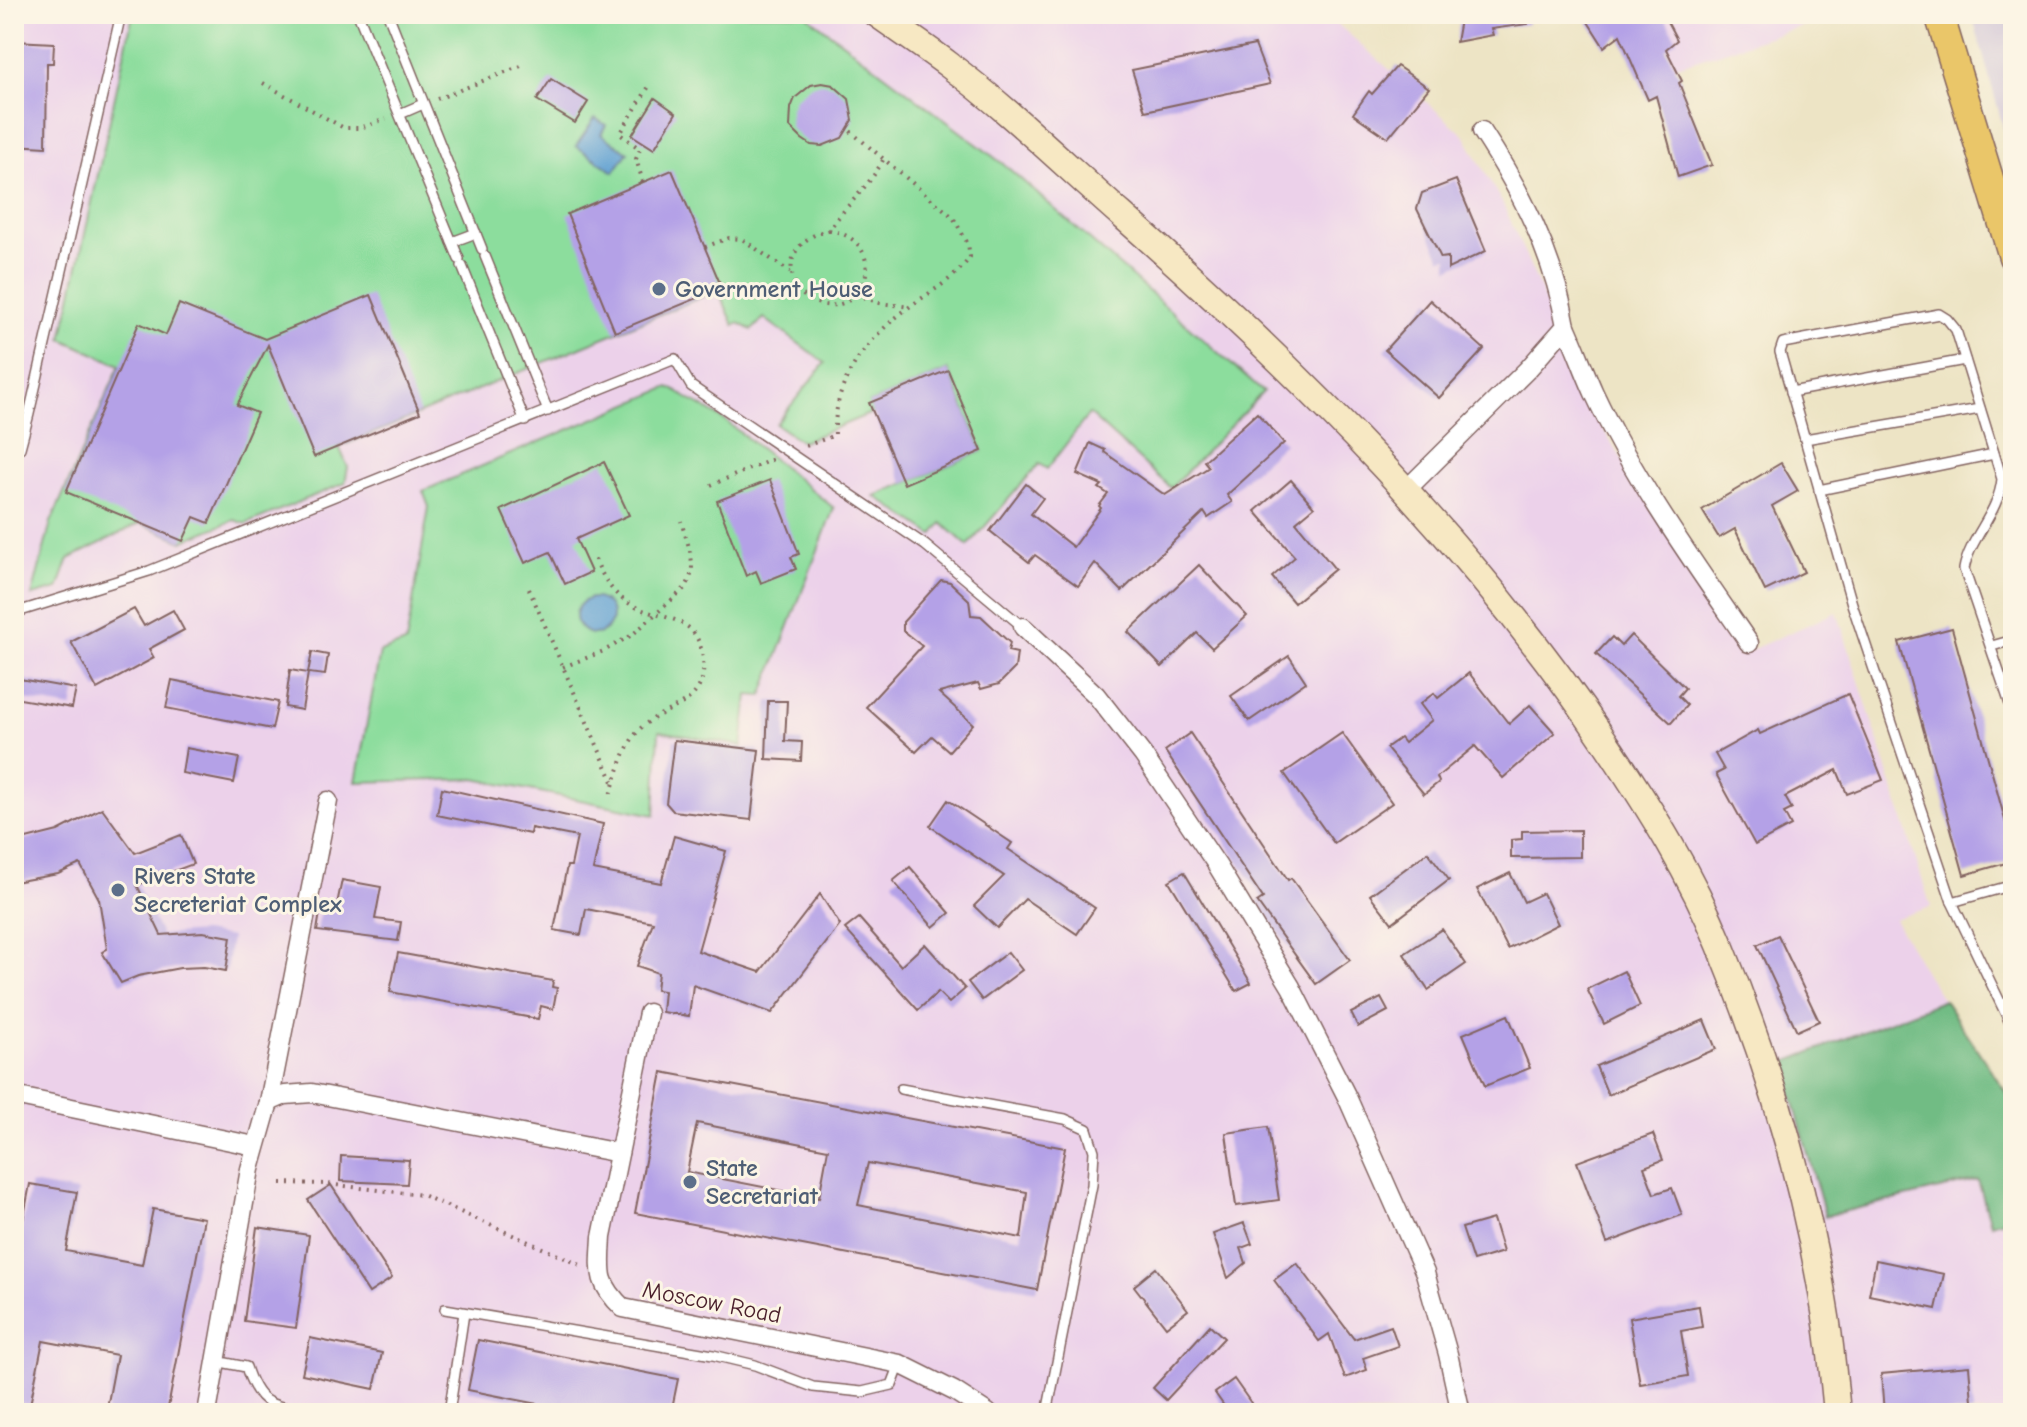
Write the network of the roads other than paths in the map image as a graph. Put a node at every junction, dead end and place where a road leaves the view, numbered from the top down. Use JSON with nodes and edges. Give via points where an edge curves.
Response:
{"nodes":[{"id":1,"x":121,"y":14,"type":"edge"},
{"id":2,"x":358,"y":14,"type":"edge"},
{"id":3,"x":388,"y":14,"type":"edge"},
{"id":4,"x":877,"y":14,"type":"edge"},
{"id":5,"x":1939,"y":14,"type":"edge"},
{"id":6,"x":423,"y":104,"type":"junction"},
{"id":7,"x":400,"y":114,"type":"junction"},
{"id":8,"x":1482,"y":131,"type":"dead end"},
{"id":9,"x":476,"y":233,"type":"junction"},
{"id":10,"x":452,"y":242,"type":"junction"},
{"id":11,"x":2013,"y":257,"type":"edge"},
{"id":12,"x":1566,"y":326,"type":"junction"},
{"id":13,"x":1965,"y":360,"type":"junction"},
{"id":14,"x":1791,"y":392,"type":"junction"},
{"id":15,"x":1980,"y":409,"type":"junction"},
{"id":16,"x":548,"y":411,"type":"junction"},
{"id":17,"x":525,"y":421,"type":"junction"},
{"id":18,"x":1805,"y":439,"type":"junction"},
{"id":19,"x":14,"y":451,"type":"edge"},
{"id":20,"x":1994,"y":454,"type":"junction"},
{"id":21,"x":1819,"y":490,"type":"junction"},
{"id":22,"x":1405,"y":491,"type":"junction"},
{"id":23,"x":14,"y":613,"type":"edge"},
{"id":24,"x":1023,"y":627,"type":"joint"},
{"id":25,"x":2013,"y":640,"type":"edge"},
{"id":26,"x":1749,"y":643,"type":"dead end"},
{"id":27,"x":1992,"y":646,"type":"junction"},
{"id":28,"x":2013,"y":713,"type":"edge"},
{"id":29,"x":328,"y":801,"type":"dead end"},
{"id":30,"x":2013,"y":885,"type":"edge"},
{"id":31,"x":1952,"y":902,"type":"junction"},
{"id":32,"x":648,"y":1013,"type":"dead end"},
{"id":33,"x":2012,"y":1023,"type":"edge"},
{"id":34,"x":901,"y":1089,"type":"dead end"},
{"id":35,"x":14,"y":1096,"type":"edge"},
{"id":36,"x":269,"y":1102,"type":"junction"},
{"id":37,"x":255,"y":1146,"type":"junction"},
{"id":38,"x":619,"y":1153,"type":"junction"},
{"id":39,"x":445,"y":1309,"type":"dead end"},
{"id":40,"x":464,"y":1313,"type":"junction"},
{"id":41,"x":216,"y":1361,"type":"junction"},
{"id":42,"x":900,"y":1364,"type":"junction"},
{"id":43,"x":207,"y":1413,"type":"edge"},
{"id":44,"x":311,"y":1413,"type":"edge"},
{"id":45,"x":449,"y":1413,"type":"edge"},
{"id":46,"x":988,"y":1413,"type":"edge"},
{"id":47,"x":1047,"y":1413,"type":"edge"},
{"id":48,"x":1461,"y":1413,"type":"edge"},
{"id":49,"x":1837,"y":1413,"type":"edge"}],
"edges":[{"from":1,"to":19,"type":"lane","via":[[29,414],[20,448]]},
{"from":2,"to":7,"type":"lane"},
{"from":3,"to":6,"type":"lane"},
{"from":4,"to":22,"type":"street","via":[[952,67],[1174,261],[1293,371]]},
{"from":5,"to":11,"type":"main road"},
{"from":6,"to":7,"type":"lane"},
{"from":6,"to":9,"type":"lane"},
{"from":7,"to":10,"type":"lane"},
{"from":8,"to":12,"type":"street","via":[[1513,178],[1547,250]]},
{"from":9,"to":10,"type":"lane"},
{"from":9,"to":16,"type":"lane"},
{"from":10,"to":17,"type":"lane"},
{"from":12,"to":22,"type":"street"},
{"from":12,"to":26,"type":"street","via":[[1612,429]]},
{"from":13,"to":14,"type":"lane"},
{"from":13,"to":14,"type":"lane","via":[[1956,330],[1939,314],[1802,338],[1783,343],[1780,352]]},
{"from":13,"to":15,"type":"lane"},
{"from":14,"to":18,"type":"lane"},
{"from":15,"to":18,"type":"lane"},
{"from":15,"to":20,"type":"lane"},
{"from":16,"to":17,"type":"lane"},
{"from":16,"to":24,"type":"lane","via":[[675,359],[691,386],[925,545]]},
{"from":17,"to":23,"type":"lane","via":[[149,571]]},
{"from":18,"to":21,"type":"lane"},
{"from":20,"to":21,"type":"lane"},
{"from":20,"to":27,"type":"lane","via":[[2001,491],[1964,569]]},
{"from":21,"to":31,"type":"lane"},
{"from":22,"to":49,"type":"street","via":[[1517,618],[1588,716],[1659,823],[1719,942],[1772,1084],[1804,1204],[1826,1317]]},
{"from":24,"to":48,"type":"street","via":[[1096,695],[1143,755],[1291,987],[1347,1097],[1425,1273]]},
{"from":25,"to":27,"type":"lane"},
{"from":27,"to":28,"type":"lane"},
{"from":29,"to":36,"type":"street"},
{"from":30,"to":31,"type":"lane"},
{"from":31,"to":33,"type":"lane"},
{"from":32,"to":38,"type":"street"},
{"from":34,"to":47,"type":"lane","via":[[1065,1119],[1087,1129],[1094,1151],[1092,1185]]},
{"from":35,"to":37,"type":"street"},
{"from":36,"to":37,"type":"street"},
{"from":36,"to":38,"type":"street","via":[[312,1093]]},
{"from":37,"to":41,"type":"street"},
{"from":38,"to":42,"type":"street","name":"Moscow Road","via":[[599,1274],[623,1308]]},
{"from":39,"to":40,"type":"lane"},
{"from":40,"to":42,"type":"lane","via":[[713,1355],[813,1387],[862,1392],[892,1385]]},
{"from":40,"to":45,"type":"lane"},
{"from":41,"to":43,"type":"street"},
{"from":41,"to":44,"type":"lane","via":[[246,1367],[267,1403]]},
{"from":42,"to":46,"type":"street","name":"Moscow Road"}]}
